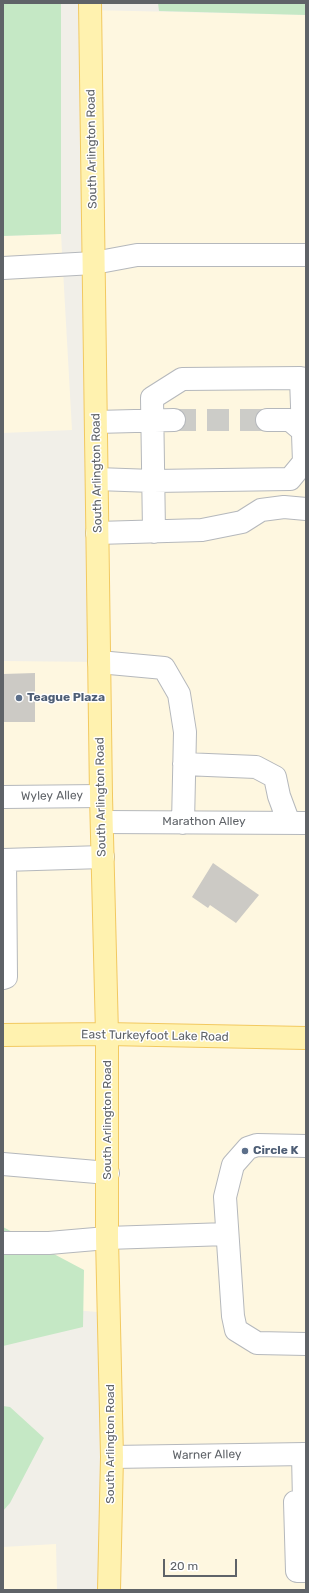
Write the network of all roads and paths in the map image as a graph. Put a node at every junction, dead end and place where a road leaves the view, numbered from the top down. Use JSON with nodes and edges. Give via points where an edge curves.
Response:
{"nodes":[{"id":1,"x":90,"y":3,"type":"edge"},
{"id":2,"x":306,"y":255,"type":"edge"},
{"id":3,"x":94,"y":263,"type":"junction"},
{"id":4,"x":3,"y":268,"type":"edge"},
{"id":5,"x":303,"y":373,"type":"edge"},
{"id":6,"x":152,"y":420,"type":"junction"},
{"id":7,"x":174,"y":420,"type":"tunnel mouth"},
{"id":8,"x":267,"y":420,"type":"tunnel mouth"},
{"id":9,"x":96,"y":422,"type":"junction"},
{"id":10,"x":303,"y":431,"type":"junction"},
{"id":11,"x":97,"y":479,"type":"junction"},
{"id":12,"x":153,"y":482,"type":"junction"},
{"id":13,"x":306,"y":509,"type":"edge"},
{"id":14,"x":154,"y":532,"type":"junction"},
{"id":15,"x":98,"y":533,"type":"junction"},
{"id":16,"x":99,"y":662,"type":"junction"},
{"id":17,"x":184,"y":764,"type":"junction"},
{"id":18,"x":101,"y":796,"type":"junction"},
{"id":19,"x":3,"y":797,"type":"edge"},
{"id":20,"x":102,"y":822,"type":"junction"},
{"id":21,"x":183,"y":823,"type":"junction"},
{"id":22,"x":297,"y":823,"type":"edge"},
{"id":23,"x":103,"y":857,"type":"junction"},
{"id":24,"x":4,"y":860,"type":"edge"},
{"id":25,"x":3,"y":978,"type":"edge"},
{"id":26,"x":107,"y":1034,"type":"junction"},
{"id":27,"x":3,"y":1036,"type":"edge"},
{"id":28,"x":306,"y":1038,"type":"edge"},
{"id":29,"x":306,"y":1146,"type":"edge"},
{"id":30,"x":3,"y":1164,"type":"edge"},
{"id":31,"x":108,"y":1173,"type":"junction"},
{"id":32,"x":227,"y":1234,"type":"junction"},
{"id":33,"x":108,"y":1238,"type":"junction"},
{"id":34,"x":3,"y":1243,"type":"edge"},
{"id":35,"x":306,"y":1344,"type":"edge"},
{"id":36,"x":304,"y":1454,"type":"edge"},
{"id":37,"x":112,"y":1457,"type":"junction"},
{"id":38,"x":305,"y":1502,"type":"edge"},
{"id":39,"x":306,"y":1571,"type":"edge"},
{"id":40,"x":109,"y":1590,"type":"edge"}],
"edges":[{"from":1,"to":3,"type":"main road","name":"South Arlington Road"},
{"from":2,"to":3,"type":"lane","via":[[137,255]]},
{"from":3,"to":4,"type":"lane"},
{"from":3,"to":9,"type":"main road","name":"South Arlington Road"},
{"from":5,"to":6,"type":"lane","via":[[182,379],[152,398]]},
{"from":5,"to":10,"type":"lane"},
{"from":6,"to":7,"type":"lane"},
{"from":6,"to":9,"type":"lane"},
{"from":6,"to":12,"type":"lane"},
{"from":8,"to":10,"type":"lane","via":[[290,420]]},
{"from":9,"to":11,"type":"main road","name":"South Arlington Road"},
{"from":10,"to":12,"type":"lane","via":[[304,462],[290,479]]},
{"from":11,"to":12,"type":"lane"},
{"from":11,"to":15,"type":"main road","name":"South Arlington Road"},
{"from":12,"to":14,"type":"lane"},
{"from":13,"to":14,"type":"lane","via":[[284,507],[261,510],[242,522],[202,530]]},
{"from":14,"to":15,"type":"lane"},
{"from":15,"to":16,"type":"main road","name":"South Arlington Road"},
{"from":16,"to":17,"type":"lane","via":[[164,668],[179,694],[185,732]]},
{"from":16,"to":18,"type":"main road","name":"South Arlington Road"},
{"from":17,"to":21,"type":"lane"},
{"from":17,"to":22,"type":"lane","via":[[256,767],[275,776],[279,796]]},
{"from":18,"to":19,"type":"lane","name":"Wyley Alley"},
{"from":18,"to":20,"type":"main road","name":"South Arlington Road"},
{"from":20,"to":21,"type":"lane","name":"Marathon Alley"},
{"from":20,"to":23,"type":"main road","name":"South Arlington Road"},
{"from":21,"to":22,"type":"lane","name":"Marathon Alley"},
{"from":23,"to":24,"type":"lane"},
{"from":23,"to":26,"type":"main road","name":"South Arlington Road"},
{"from":24,"to":25,"type":"lane","via":[[6,977]]},
{"from":26,"to":27,"type":"main road","name":"East Turkeyfoot Lake Road"},
{"from":26,"to":28,"type":"main road","name":"East Turkeyfoot Lake Road"},
{"from":26,"to":31,"type":"main road","name":"South Arlington Road"},
{"from":29,"to":32,"type":"lane","via":[[257,1145],[248,1148],[240,1156],[229,1174],[225,1197]]},
{"from":30,"to":31,"type":"lane"},
{"from":31,"to":33,"type":"main road","name":"South Arlington Road"},
{"from":32,"to":33,"type":"lane"},
{"from":32,"to":35,"type":"lane","via":[[236,1330],[257,1343]]},
{"from":33,"to":34,"type":"lane","via":[[49,1243]]},
{"from":33,"to":37,"type":"main road","name":"South Arlington Road"},
{"from":36,"to":37,"type":"lane","name":"Warner Alley"},
{"from":36,"to":38,"type":"lane"},
{"from":37,"to":40,"type":"main road","name":"South Arlington Road"},
{"from":38,"to":39,"type":"lane","via":[[295,1502],[297,1571]]}]}
